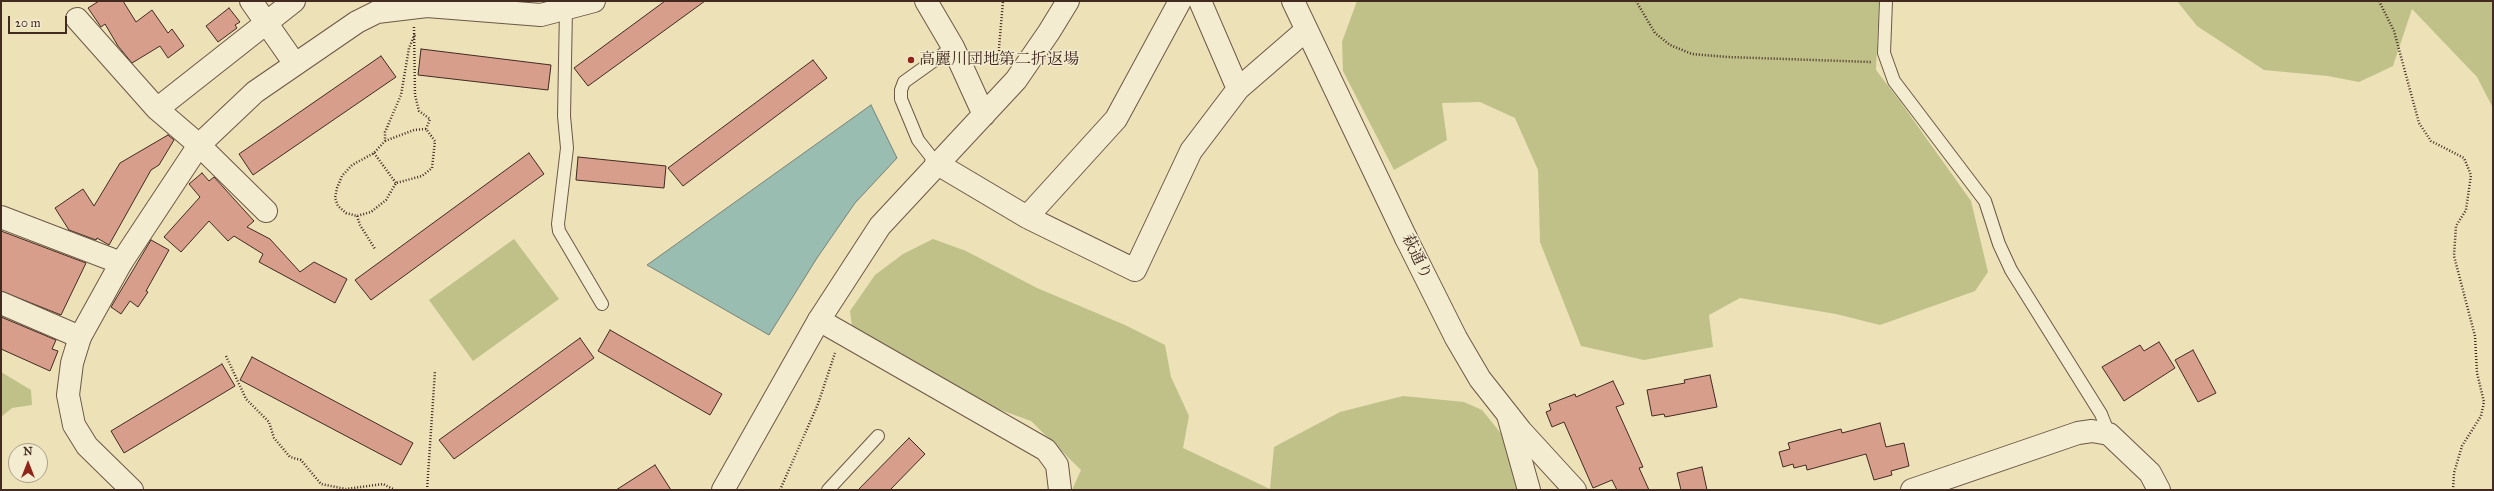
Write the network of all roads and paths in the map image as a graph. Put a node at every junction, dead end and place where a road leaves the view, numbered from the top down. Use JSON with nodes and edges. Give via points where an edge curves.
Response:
{"nodes":[{"id":1,"x":251,"y":1,"type":"edge"},
{"id":2,"x":294,"y":1,"type":"edge"},
{"id":3,"x":594,"y":1,"type":"edge"},
{"id":4,"x":926,"y":1,"type":"edge"},
{"id":5,"x":1003,"y":1,"type":"edge"},
{"id":6,"x":1068,"y":1,"type":"edge"},
{"id":7,"x":1180,"y":1,"type":"edge"},
{"id":8,"x":1200,"y":1,"type":"edge"},
{"id":9,"x":1293,"y":1,"type":"edge"},
{"id":10,"x":1636,"y":1,"type":"edge"},
{"id":11,"x":1886,"y":1,"type":"edge"},
{"id":12,"x":2379,"y":1,"type":"edge"},
{"id":13,"x":414,"y":7,"type":"junction"},
{"id":14,"x":543,"y":8,"type":"edge"},
{"id":15,"x":566,"y":9,"type":"junction"},
{"id":16,"x":77,"y":19,"type":"dead end"},
{"id":17,"x":265,"y":23,"type":"junction"},
{"id":18,"x":1305,"y":31,"type":"junction"},
{"id":19,"x":415,"y":34,"type":"junction"},
{"id":20,"x":953,"y":47,"type":"junction"},
{"id":21,"x":1887,"y":62,"type":"junction"},
{"id":22,"x":295,"y":64,"type":"junction"},
{"id":23,"x":1000,"y":71,"type":"dead end"},
{"id":24,"x":1238,"y":90,"type":"junction"},
{"id":25,"x":157,"y":109,"type":"junction"},
{"id":26,"x":984,"y":115,"type":"junction"},
{"id":27,"x":426,"y":129,"type":"junction"},
{"id":28,"x":385,"y":141,"type":"junction"},
{"id":29,"x":199,"y":145,"type":"junction"},
{"id":30,"x":374,"y":153,"type":"junction"},
{"id":31,"x":936,"y":163,"type":"junction"},
{"id":32,"x":396,"y":182,"type":"junction"},
{"id":33,"x":266,"y":211,"type":"dead end"},
{"id":34,"x":357,"y":216,"type":"junction"},
{"id":35,"x":1027,"y":216,"type":"junction"},
{"id":36,"x":1,"y":217,"type":"edge"},
{"id":37,"x":375,"y":248,"type":"dead end"},
{"id":38,"x":121,"y":263,"type":"junction"},
{"id":39,"x":1,"y":303,"type":"edge"},
{"id":40,"x":602,"y":304,"type":"dead end"},
{"id":41,"x":819,"y":320,"type":"junction"},
{"id":42,"x":80,"y":337,"type":"junction"},
{"id":43,"x":835,"y":351,"type":"dead end"},
{"id":44,"x":226,"y":356,"type":"dead end"},
{"id":45,"x":435,"y":371,"type":"dead end"},
{"id":46,"x":1508,"y":415,"type":"junction"},
{"id":47,"x":2109,"y":434,"type":"junction"},
{"id":48,"x":878,"y":436,"type":"dead end"},
{"id":49,"x":132,"y":490,"type":"edge"},
{"id":50,"x":395,"y":490,"type":"edge"},
{"id":51,"x":427,"y":490,"type":"edge"},
{"id":52,"x":722,"y":490,"type":"edge"},
{"id":53,"x":780,"y":490,"type":"edge"},
{"id":54,"x":828,"y":490,"type":"edge"},
{"id":55,"x":1060,"y":490,"type":"edge"},
{"id":56,"x":1529,"y":490,"type":"edge"},
{"id":57,"x":1576,"y":490,"type":"edge"},
{"id":58,"x":1912,"y":490,"type":"edge"},
{"id":59,"x":2159,"y":490,"type":"edge"},
{"id":60,"x":2453,"y":490,"type":"edge"}],
"edges":[{"from":1,"to":17,"type":"street"},
{"from":2,"to":17,"type":"street"},
{"from":3,"to":15,"type":"street"},
{"from":4,"to":20,"type":"street"},
{"from":5,"to":23,"type":"path"},
{"from":6,"to":26,"type":"street","via":[[1016,80]]},
{"from":7,"to":35,"type":"street","via":[[1116,119]]},
{"from":8,"to":24,"type":"street"},
{"from":9,"to":18,"type":"street","name":"萩通り"},
{"from":10,"to":21,"type":"path","via":[[1655,33],[1670,45],[1692,54]]},
{"from":11,"to":21,"type":"lane","via":[[1884,53]]},
{"from":12,"to":60,"type":"path","via":[[2394,31],[2419,123],[2430,141],[2464,158],[2471,175],[2466,210],[2456,226],[2454,256],[2475,336],[2477,373],[2484,402],[2481,416],[2462,446],[2454,473]]},
{"from":13,"to":14,"type":"street"},
{"from":13,"to":19,"type":"path"},
{"from":13,"to":22,"type":"street","via":[[377,12],[357,22]]},
{"from":14,"to":15,"type":"street"},
{"from":15,"to":40,"type":"lane","via":[[564,116],[567,148],[558,224],[559,231]]},
{"from":16,"to":25,"type":"street"},
{"from":17,"to":22,"type":"street"},
{"from":17,"to":25,"type":"street"},
{"from":18,"to":24,"type":"street"},
{"from":18,"to":46,"type":"street","name":"萩通り","via":[[1456,338],[1480,379]]},
{"from":19,"to":27,"type":"path","via":[[415,95],[419,111],[430,119]]},
{"from":19,"to":28,"type":"path","via":[[409,48],[401,95],[385,132]]},
{"from":20,"to":26,"type":"street"},
{"from":20,"to":31,"type":"lane","via":[[904,82],[902,90],[902,99],[918,140]]},
{"from":21,"to":47,"type":"lane","via":[[1894,81],[1985,201],[1999,244],[2011,270],[2101,414]]},
{"from":22,"to":29,"type":"street","via":[[256,92]]},
{"from":24,"to":35,"type":"street","via":[[1191,151],[1134,270]]},
{"from":25,"to":29,"type":"street"},
{"from":26,"to":31,"type":"street"},
{"from":27,"to":28,"type":"path","via":[[414,130]]},
{"from":27,"to":32,"type":"path","via":[[435,141],[432,168],[422,176]]},
{"from":28,"to":30,"type":"path"},
{"from":29,"to":33,"type":"street"},
{"from":29,"to":38,"type":"street"},
{"from":30,"to":32,"type":"path"},
{"from":30,"to":34,"type":"path","via":[[352,165],[342,176],[337,188],[338,206],[346,213]]},
{"from":31,"to":35,"type":"street"},
{"from":31,"to":41,"type":"street","via":[[880,226]]},
{"from":32,"to":34,"type":"path","via":[[386,200],[371,212]]},
{"from":34,"to":37,"type":"path"},
{"from":36,"to":38,"type":"street"},
{"from":38,"to":42,"type":"street"},
{"from":39,"to":42,"type":"street"},
{"from":41,"to":52,"type":"street"},
{"from":41,"to":55,"type":"street","via":[[1046,450],[1057,465]]},
{"from":42,"to":49,"type":"street","via":[[72,363],[68,395],[74,425],[87,446]]},
{"from":43,"to":53,"type":"path","via":[[818,404]]},
{"from":44,"to":50,"type":"path","via":[[246,399],[269,422],[274,438],[290,457],[301,460],[321,484],[346,489],[383,484]]},
{"from":45,"to":51,"type":"path","via":[[434,418]]},
{"from":46,"to":56,"type":"street"},
{"from":46,"to":57,"type":"street","name":"萩通り"},
{"from":47,"to":58,"type":"street","via":[[2092,431],[2078,433]]},
{"from":47,"to":59,"type":"street","via":[[2150,473]]},
{"from":48,"to":54,"type":"lane"}]}
